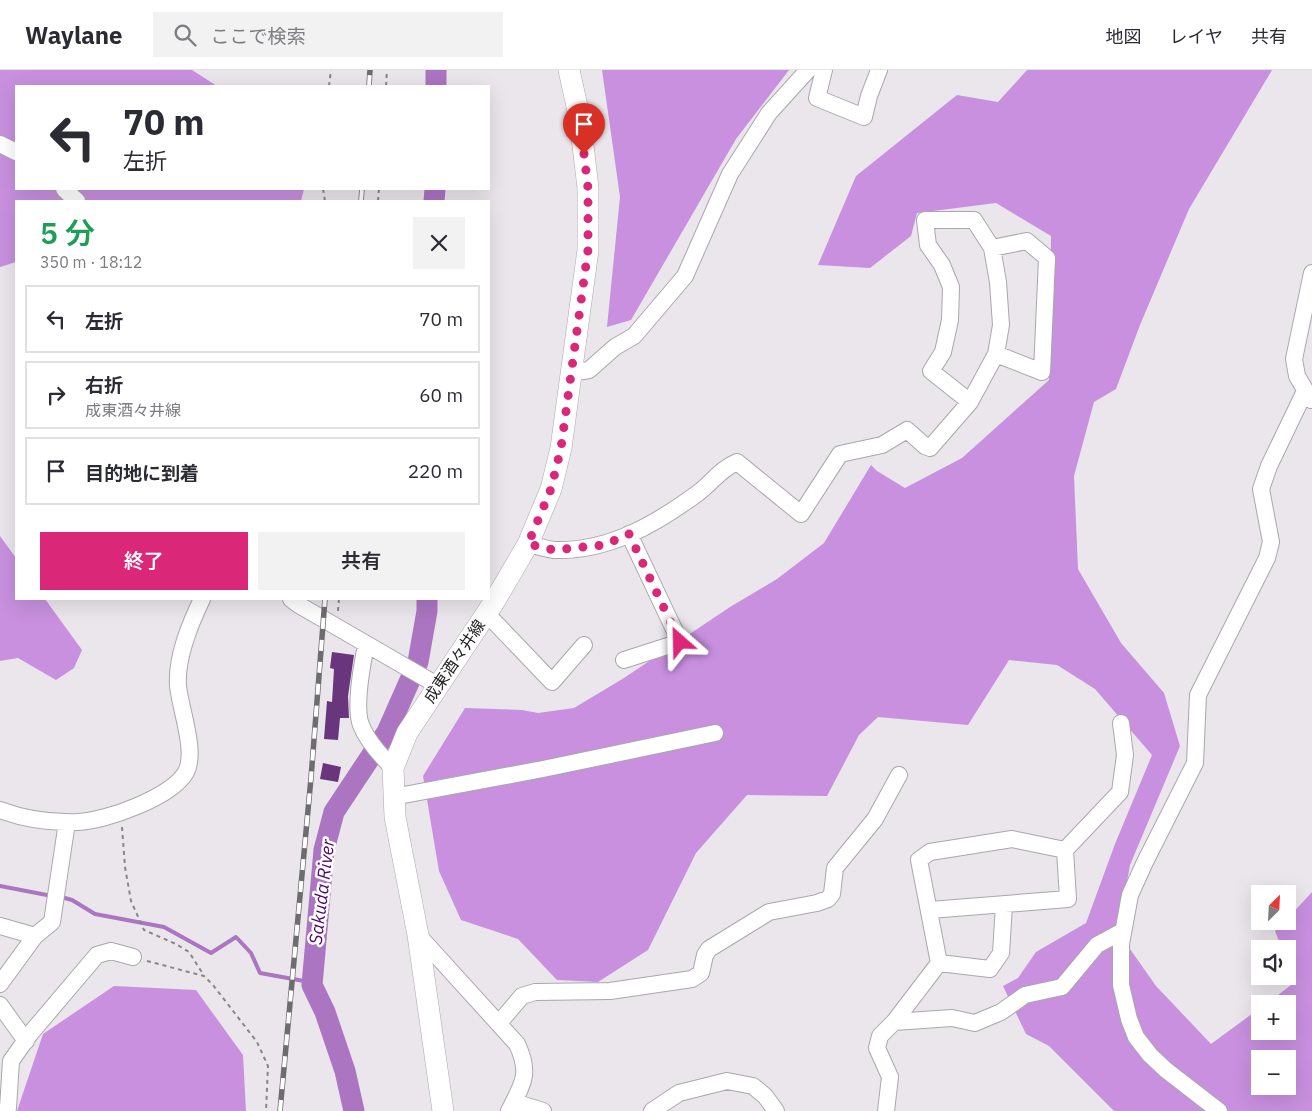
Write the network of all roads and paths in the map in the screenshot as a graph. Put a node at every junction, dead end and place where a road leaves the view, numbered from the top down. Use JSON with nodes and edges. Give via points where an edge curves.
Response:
{"nodes":[{"id":1,"x":330,"y":70,"type":"edge"},
{"id":2,"x":387,"y":70,"type":"edge"},
{"id":3,"x":569,"y":70,"type":"edge"},
{"id":4,"x":808,"y":70,"type":"edge"},
{"id":5,"x":824,"y":70,"type":"edge"},
{"id":6,"x":879,"y":70,"type":"edge"},
{"id":7,"x":329,"y":85,"type":"edge"},
{"id":8,"x":386,"y":85,"type":"edge"},
{"id":9,"x":0,"y":144,"type":"edge"},
{"id":10,"x":15,"y":152,"type":"edge"},
{"id":11,"x":65,"y":190,"type":"edge"},
{"id":12,"x":76,"y":200,"type":"edge"},
{"id":13,"x":992,"y":248,"type":"junction"},
{"id":14,"x":1312,"y":273,"type":"edge"},
{"id":15,"x":996,"y":354,"type":"junction"},
{"id":16,"x":571,"y":373,"type":"junction"},
{"id":17,"x":1308,"y":396,"type":"edge"},
{"id":18,"x":970,"y":402,"type":"junction"},
{"id":19,"x":629,"y":534,"type":"junction"},
{"id":20,"x":528,"y":544,"type":"junction"},
{"id":21,"x":202,"y":600,"type":"edge"},
{"id":22,"x":293,"y":600,"type":"edge"},
{"id":23,"x":486,"y":613,"type":"junction"},
{"id":24,"x":366,"y":645,"type":"junction"},
{"id":25,"x":584,"y":645,"type":"dead end"},
{"id":26,"x":624,"y":660,"type":"dead end"},
{"id":27,"x":437,"y":685,"type":"junction"},
{"id":28,"x":1121,"y":723,"type":"dead end"},
{"id":29,"x":715,"y":733,"type":"dead end"},
{"id":30,"x":393,"y":768,"type":"junction"},
{"id":31,"x":899,"y":775,"type":"dead end"},
{"id":32,"x":393,"y":798,"type":"junction"},
{"id":33,"x":0,"y":810,"type":"edge"},
{"id":34,"x":121,"y":813,"type":"junction"},
{"id":35,"x":67,"y":822,"type":"junction"},
{"id":36,"x":1065,"y":850,"type":"junction"},
{"id":37,"x":1004,"y":904,"type":"junction"},
{"id":38,"x":930,"y":910,"type":"junction"},
{"id":39,"x":0,"y":926,"type":"edge"},
{"id":40,"x":1123,"y":931,"type":"junction"},
{"id":41,"x":418,"y":934,"type":"junction"},
{"id":42,"x":35,"y":936,"type":"junction"},
{"id":43,"x":133,"y":957,"type":"joint"},
{"id":44,"x":939,"y":963,"type":"junction"},
{"id":45,"x":204,"y":976,"type":"junction"},
{"id":46,"x":0,"y":984,"type":"edge"},
{"id":47,"x":0,"y":1005,"type":"edge"},
{"id":48,"x":894,"y":1022,"type":"junction"},
{"id":49,"x":499,"y":1023,"type":"junction"},
{"id":50,"x":7,"y":1028,"type":"edge"},
{"id":51,"x":26,"y":1041,"type":"junction"},
{"id":52,"x":512,"y":1107,"type":"edge"},
{"id":53,"x":4,"y":1111,"type":"edge"},
{"id":54,"x":266,"y":1111,"type":"edge"},
{"id":55,"x":443,"y":1111,"type":"edge"},
{"id":56,"x":542,"y":1111,"type":"edge"},
{"id":57,"x":652,"y":1111,"type":"edge"},
{"id":58,"x":776,"y":1111,"type":"edge"},
{"id":59,"x":886,"y":1111,"type":"edge"},
{"id":60,"x":1219,"y":1111,"type":"edge"}],
"edges":[{"from":1,"to":7,"type":"path"},
{"from":2,"to":8,"type":"path"},
{"from":3,"to":16,"type":"main road","name":"成東酒々井線","via":[[580,120],[588,188],[588,250]]},
{"from":4,"to":16,"type":"street","via":[[769,113],[730,174],[685,276],[634,336],[615,347],[589,370]]},
{"from":5,"to":6,"type":"street","via":[[817,98],[864,117]]},
{"from":9,"to":10,"type":"street"},
{"from":11,"to":12,"type":"street"},
{"from":13,"to":15,"type":"street","via":[[1001,325]]},
{"from":13,"to":15,"type":"street","via":[[1027,241],[1047,258],[1042,372]]},
{"from":13,"to":18,"type":"street","via":[[974,220],[925,220],[928,245],[942,265],[951,287],[950,320],[943,352],[931,371]]},
{"from":14,"to":17,"type":"street","via":[[1294,359],[1297,376]]},
{"from":15,"to":18,"type":"street"},
{"from":16,"to":20,"type":"main road","name":"成東酒々井線","via":[[561,448],[551,489]]},
{"from":17,"to":40,"type":"street","via":[[1269,466],[1261,489],[1271,542],[1267,558],[1198,695],[1195,763],[1134,887]]},
{"from":18,"to":19,"type":"street","via":[[930,448],[907,430],[882,445],[840,454],[801,514],[737,462],[724,467],[700,491],[656,523]]},
{"from":19,"to":20,"type":"street","via":[[604,545],[554,550]]},
{"from":19,"to":26,"type":"street","via":[[680,642]]},
{"from":20,"to":23,"type":"main road","name":"成東酒々井線"},
{"from":21,"to":34,"type":"street","via":[[181,655],[178,685],[190,755],[186,772],[157,798]]},
{"from":22,"to":24,"type":"street"},
{"from":23,"to":25,"type":"street","via":[[552,682]]},
{"from":23,"to":27,"type":"main road","name":"成東酒々井線"},
{"from":24,"to":27,"type":"street"},
{"from":24,"to":30,"type":"street","via":[[361,669],[361,726]]},
{"from":27,"to":30,"type":"main road","name":"成東酒々井線","via":[[407,733]]},
{"from":28,"to":36,"type":"street","via":[[1125,755],[1120,792]]},
{"from":29,"to":32,"type":"street"},
{"from":30,"to":32,"type":"main road","name":"成東酒々井線"},
{"from":31,"to":49,"type":"street","via":[[875,819],[835,868],[832,894],[828,899],[769,912],[708,950],[701,973],[692,979],[610,991],[535,992],[522,996]]},
{"from":32,"to":41,"type":"main road","name":"成東酒々井線"},
{"from":33,"to":35,"type":"street"},
{"from":34,"to":35,"type":"street"},
{"from":34,"to":45,"type":"path","via":[[131,901],[144,930],[189,952]]},
{"from":35,"to":42,"type":"street","via":[[52,922]]},
{"from":36,"to":37,"type":"street","via":[[1068,899]]},
{"from":36,"to":38,"type":"street","via":[[1012,839],[930,852],[919,860]]},
{"from":37,"to":38,"type":"street"},
{"from":37,"to":44,"type":"street","via":[[1001,953],[990,969]]},
{"from":38,"to":44,"type":"street"},
{"from":39,"to":42,"type":"street"},
{"from":40,"to":48,"type":"street","via":[[1097,945],[1062,987],[1025,995],[1000,1012],[975,1023],[952,1018]]},
{"from":40,"to":60,"type":"street","via":[[1121,985],[1136,1037],[1166,1070]]},
{"from":41,"to":49,"type":"street"},
{"from":41,"to":55,"type":"main road","name":"成東酒々井線"},
{"from":42,"to":46,"type":"street"},
{"from":43,"to":45,"type":"path"},
{"from":43,"to":51,"type":"street","via":[[111,951],[97,955]]},
{"from":44,"to":48,"type":"street"},
{"from":45,"to":54,"type":"path","via":[[256,1042],[268,1066]]},
{"from":47,"to":50,"type":"street"},
{"from":48,"to":59,"type":"street","via":[[880,1036],[877,1048],[890,1077]]},
{"from":49,"to":52,"type":"street","via":[[517,1044],[526,1069],[525,1079]]},
{"from":50,"to":51,"type":"street"},
{"from":51,"to":53,"type":"street","via":[[12,1061],[8,1108]]},
{"from":52,"to":56,"type":"street"},
{"from":57,"to":58,"type":"street","via":[[679,1093],[727,1081],[752,1086]]}]}
